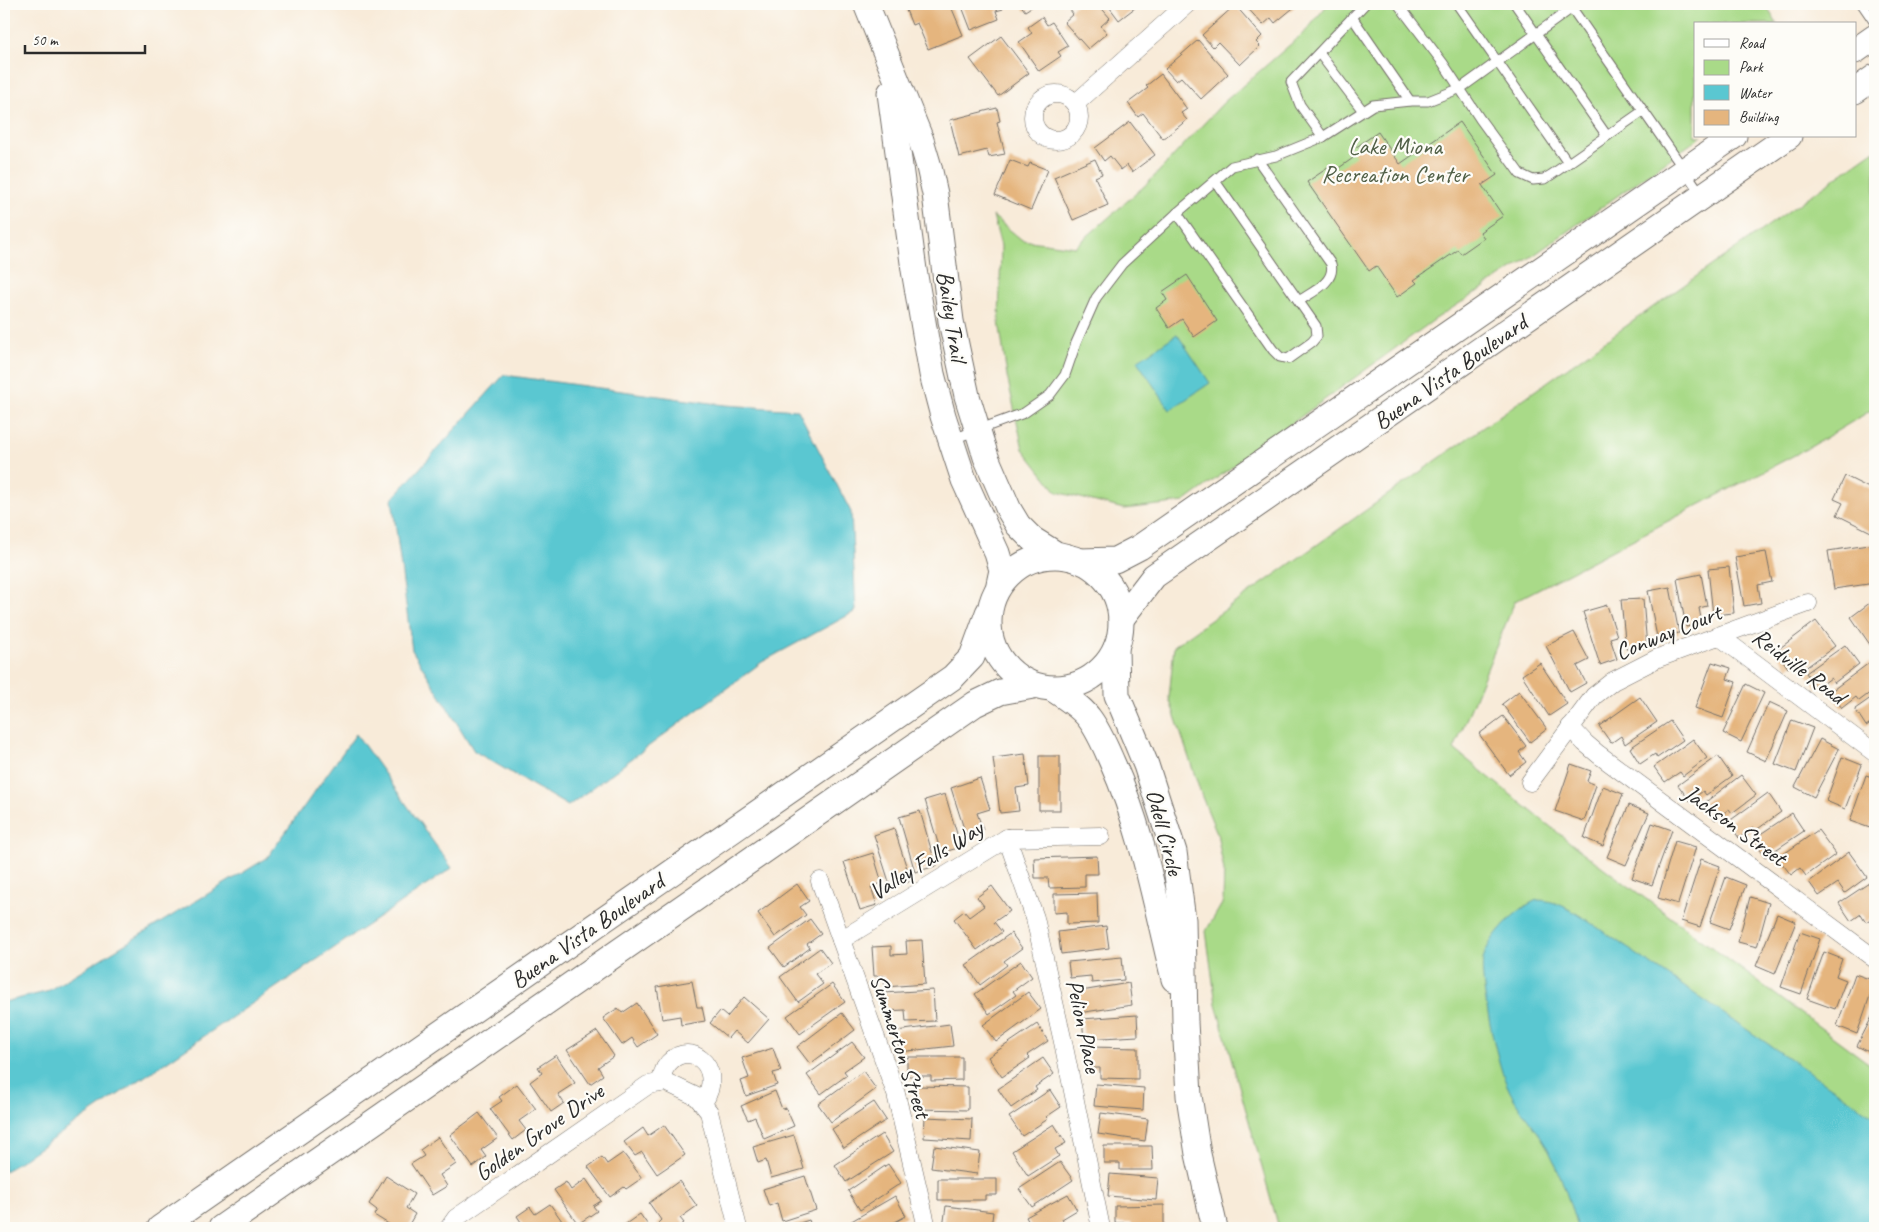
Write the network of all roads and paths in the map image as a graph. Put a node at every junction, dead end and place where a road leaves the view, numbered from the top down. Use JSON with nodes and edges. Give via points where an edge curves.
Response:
{"nodes":[{"id":1,"x":866,"y":4,"type":"edge"},
{"id":2,"x":1186,"y":4,"type":"edge"},
{"id":3,"x":1365,"y":4,"type":"edge"},
{"id":4,"x":1398,"y":4,"type":"edge"},
{"id":5,"x":1457,"y":4,"type":"edge"},
{"id":6,"x":1515,"y":4,"type":"edge"},
{"id":7,"x":1862,"y":4,"type":"edge"},
{"id":8,"x":1571,"y":6,"type":"edge"},
{"id":9,"x":1352,"y":17,"type":"junction"},
{"id":10,"x":1875,"y":23,"type":"edge"},
{"id":11,"x":1536,"y":34,"type":"junction"},
{"id":12,"x":1875,"y":37,"type":"edge"},
{"id":13,"x":882,"y":46,"type":"junction"},
{"id":14,"x":1856,"y":50,"type":"edge"},
{"id":15,"x":1318,"y":53,"type":"junction"},
{"id":16,"x":1496,"y":62,"type":"junction"},
{"id":17,"x":1875,"y":77,"type":"edge"},
{"id":18,"x":1461,"y":88,"type":"junction"},
{"id":19,"x":1856,"y":89,"type":"edge"},
{"id":20,"x":1410,"y":101,"type":"junction"},
{"id":21,"x":1075,"y":104,"type":"dead end"},
{"id":22,"x":1363,"y":111,"type":"junction"},
{"id":23,"x":1642,"y":111,"type":"junction"},
{"id":24,"x":1607,"y":136,"type":"junction"},
{"id":25,"x":1324,"y":137,"type":"junction"},
{"id":26,"x":1731,"y":138,"type":"edge"},
{"id":27,"x":1786,"y":138,"type":"edge"},
{"id":28,"x":1257,"y":160,"type":"junction"},
{"id":29,"x":1568,"y":163,"type":"junction"},
{"id":30,"x":1685,"y":171,"type":"junction"},
{"id":31,"x":1215,"y":180,"type":"junction"},
{"id":32,"x":1702,"y":197,"type":"junction"},
{"id":33,"x":1177,"y":213,"type":"junction"},
{"id":34,"x":1299,"y":301,"type":"junction"},
{"id":35,"x":977,"y":431,"type":"junction"},
{"id":36,"x":951,"y":440,"type":"junction"},
{"id":37,"x":1075,"y":559,"type":"junction"},
{"id":38,"x":999,"y":584,"type":"junction"},
{"id":39,"x":1808,"y":603,"type":"dead end"},
{"id":40,"x":988,"y":613,"type":"junction"},
{"id":41,"x":1121,"y":619,"type":"junction"},
{"id":42,"x":1719,"y":636,"type":"junction"},
{"id":43,"x":1116,"y":648,"type":"junction"},
{"id":44,"x":1043,"y":687,"type":"junction"},
{"id":45,"x":1570,"y":727,"type":"junction"},
{"id":46,"x":1875,"y":753,"type":"edge"},
{"id":47,"x":1530,"y":782,"type":"dead end"},
{"id":48,"x":1102,"y":836,"type":"dead end"},
{"id":49,"x":1007,"y":838,"type":"junction"},
{"id":50,"x":820,"y":881,"type":"dead end"},
{"id":51,"x":841,"y":940,"type":"junction"},
{"id":52,"x":1875,"y":959,"type":"edge"},
{"id":53,"x":1185,"y":1022,"type":"junction"},
{"id":54,"x":660,"y":1083,"type":"junction"},
{"id":55,"x":703,"y":1103,"type":"junction"},
{"id":56,"x":160,"y":1228,"type":"edge"},
{"id":57,"x":221,"y":1228,"type":"edge"},
{"id":58,"x":449,"y":1228,"type":"edge"},
{"id":59,"x":738,"y":1228,"type":"edge"},
{"id":60,"x":927,"y":1228,"type":"edge"},
{"id":61,"x":1102,"y":1228,"type":"edge"},
{"id":62,"x":1214,"y":1228,"type":"edge"}],
"edges":[{"from":1,"to":13,"type":"main road","name":"Bailey Trail"},
{"from":2,"to":21,"type":"street"},
{"from":3,"to":9,"type":"lane"},
{"from":4,"to":18,"type":"lane"},
{"from":5,"to":16,"type":"lane"},
{"from":6,"to":11,"type":"lane"},
{"from":7,"to":10,"type":"lane"},
{"from":8,"to":11,"type":"lane"},
{"from":8,"to":23,"type":"lane"},
{"from":9,"to":15,"type":"lane"},
{"from":9,"to":20,"type":"lane"},
{"from":11,"to":16,"type":"lane"},
{"from":11,"to":24,"type":"lane"},
{"from":12,"to":14,"type":"main road"},
{"from":13,"to":35,"type":"main road","name":"Bailey Trail","via":[[929,166],[951,321]]},
{"from":13,"to":36,"type":"main road","name":"Bailey Trail","via":[[923,327],[932,374]]},
{"from":15,"to":22,"type":"lane"},
{"from":15,"to":25,"type":"lane","via":[[1291,82],[1300,105]]},
{"from":16,"to":18,"type":"lane"},
{"from":16,"to":29,"type":"lane"},
{"from":17,"to":19,"type":"main road"},
{"from":18,"to":20,"type":"lane","via":[[1428,101]]},
{"from":18,"to":29,"type":"lane","via":[[1520,174],[1533,180],[1544,179]]},
{"from":20,"to":22,"type":"lane","via":[[1373,105]]},
{"from":22,"to":25,"type":"lane"},
{"from":23,"to":24,"type":"lane"},
{"from":23,"to":30,"type":"lane"},
{"from":24,"to":29,"type":"lane"},
{"from":25,"to":28,"type":"lane"},
{"from":26,"to":30,"type":"main road","name":"Buena Vista Boulevard"},
{"from":27,"to":32,"type":"main road","name":"Buena Vista Boulevard"},
{"from":28,"to":31,"type":"lane","via":[[1232,166]]},
{"from":28,"to":34,"type":"lane","via":[[1331,264],[1330,278]]},
{"from":30,"to":32,"type":"lane"},
{"from":30,"to":37,"type":"main road","name":"Buena Vista Boulevard","via":[[1140,547],[1115,560]]},
{"from":31,"to":33,"type":"lane"},
{"from":31,"to":34,"type":"lane"},
{"from":32,"to":41,"type":"main road","name":"Buena Vista Boulevard","via":[[1154,576]]},
{"from":33,"to":34,"type":"lane","via":[[1280,357],[1288,359],[1317,336],[1316,326]]},
{"from":33,"to":35,"type":"lane","via":[[1122,264],[1096,298],[1065,375],[1050,396],[1024,413]]},
{"from":35,"to":36,"type":"lane"},
{"from":35,"to":37,"type":"main road","name":"Bailey Trail","via":[[989,466],[1018,525],[1032,539],[1056,554]]},
{"from":36,"to":38,"type":"main road","name":"Bailey Trail","via":[[964,480],[998,553],[1002,570]]},
{"from":37,"to":38,"type":"main road","name":"Buena Vista Boulevard","via":[[1048,556],[1029,560]]},
{"from":37,"to":41,"type":"main road","name":"Buena Vista Boulevard","via":[[1097,571],[1109,584]]},
{"from":38,"to":40,"type":"main road","name":"Buena Vista Boulevard"},
{"from":39,"to":42,"type":"street","name":"Conway Court"},
{"from":40,"to":44,"type":"main road","name":"Buena Vista Boulevard","via":[[989,636],[998,657],[1013,674]]},
{"from":40,"to":56,"type":"main road","name":"Buena Vista Boulevard","via":[[972,657],[953,677]]},
{"from":41,"to":43,"type":"main road","name":"Buena Vista Boulevard"},
{"from":42,"to":45,"type":"street","name":"Conway Court","via":[[1658,658],[1618,678],[1594,696]]},
{"from":42,"to":46,"type":"street","name":"Reidville Road"},
{"from":43,"to":44,"type":"main road","name":"Buena Vista Boulevard","via":[[1106,665],[1091,679],[1073,687]]},
{"from":43,"to":53,"type":"main road","name":"Odell Circle","via":[[1117,696],[1146,765],[1174,852],[1183,920]]},
{"from":44,"to":53,"type":"main road","name":"Odell Circle","via":[[1073,702],[1088,716],[1118,776],[1148,870]]},
{"from":44,"to":57,"type":"main road","name":"Buena Vista Boulevard","via":[[1000,692],[975,704]]},
{"from":45,"to":47,"type":"street","name":"Conway Court"},
{"from":45,"to":52,"type":"street","name":"Jackson Street","via":[[1598,754]]},
{"from":48,"to":49,"type":"street","name":"Valley Falls Way"},
{"from":49,"to":51,"type":"street","name":"Valley Falls Way"},
{"from":49,"to":61,"type":"street","name":"Pelion Place","via":[[1035,918]]},
{"from":50,"to":51,"type":"street","name":"Summerton Street"},
{"from":51,"to":60,"type":"street","name":"Summerton Street","via":[[896,1094]]},
{"from":53,"to":62,"type":"main road","name":"Odell Circle","via":[[1189,1096]]},
{"from":54,"to":55,"type":"street","via":[[666,1082]]},
{"from":54,"to":55,"type":"street","via":[[664,1068],[672,1059],[680,1054],[696,1055],[710,1072],[708,1095]]},
{"from":54,"to":58,"type":"street","name":"Golden Grove Drive","via":[[648,1085],[456,1218]]},
{"from":55,"to":59,"type":"street","via":[[709,1112]]}]}
